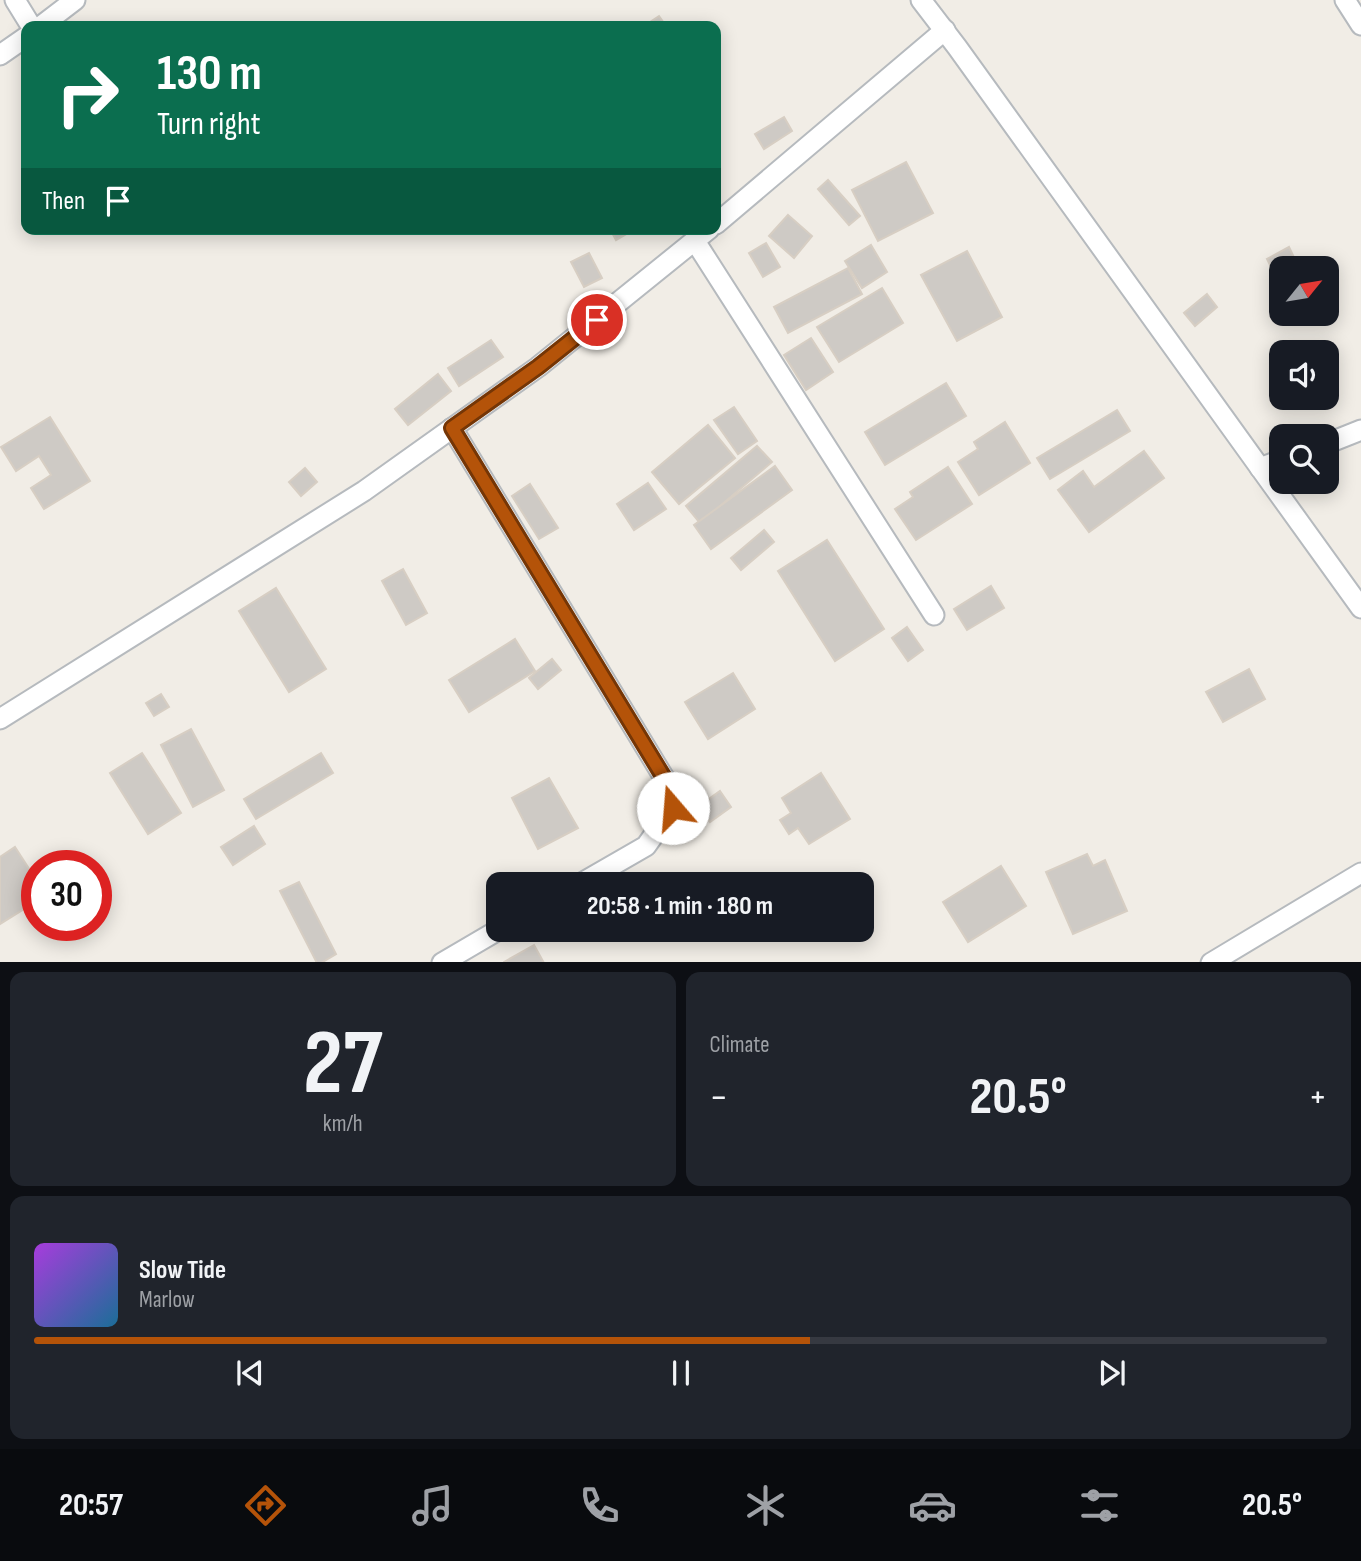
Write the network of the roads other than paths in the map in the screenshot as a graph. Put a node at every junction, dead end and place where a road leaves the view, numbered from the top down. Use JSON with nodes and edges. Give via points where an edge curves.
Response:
{"nodes":[{"id":1,"x":15,"y":0,"type":"edge"},
{"id":2,"x":75,"y":0,"type":"edge"},
{"id":3,"x":921,"y":0,"type":"edge"},
{"id":4,"x":1345,"y":0,"type":"edge"},
{"id":5,"x":29,"y":21,"type":"edge"},
{"id":6,"x":48,"y":21,"type":"edge"},
{"id":7,"x":1361,"y":26,"type":"edge"},
{"id":8,"x":945,"y":30,"type":"junction"},
{"id":9,"x":21,"y":40,"type":"edge"},
{"id":10,"x":0,"y":55,"type":"edge"},
{"id":11,"x":721,"y":220,"type":"edge"},
{"id":12,"x":702,"y":235,"type":"edge"},
{"id":13,"x":452,"y":428,"type":"junction"},
{"id":14,"x":1361,"y":430,"type":"edge"},
{"id":15,"x":1339,"y":439,"type":"edge"},
{"id":16,"x":1269,"y":465,"type":"edge"},
{"id":17,"x":1260,"y":468,"type":"junction"},
{"id":18,"x":1361,"y":608,"type":"edge"},
{"id":19,"x":934,"y":615,"type":"dead end"},
{"id":20,"x":0,"y":719,"type":"edge"},
{"id":21,"x":601,"y":872,"type":"edge"},
{"id":22,"x":1361,"y":873,"type":"edge"},
{"id":23,"x":486,"y":937,"type":"edge"},
{"id":24,"x":442,"y":962,"type":"edge"},
{"id":25,"x":1211,"y":962,"type":"edge"}],
"edges":[{"from":1,"to":5,"type":"street"},
{"from":2,"to":6,"type":"street"},
{"from":3,"to":8,"type":"street"},
{"from":4,"to":7,"type":"street"},
{"from":8,"to":11,"type":"street"},
{"from":8,"to":17,"type":"street"},
{"from":9,"to":10,"type":"street"},
{"from":12,"to":13,"type":"street","via":[[538,367]]},
{"from":12,"to":19,"type":"street"},
{"from":13,"to":20,"type":"street","via":[[364,491]]},
{"from":13,"to":21,"type":"street","via":[[666,781],[673,808],[646,846]]},
{"from":14,"to":15,"type":"street"},
{"from":16,"to":17,"type":"street"},
{"from":17,"to":18,"type":"street"},
{"from":22,"to":25,"type":"street"},
{"from":23,"to":24,"type":"street"}]}
